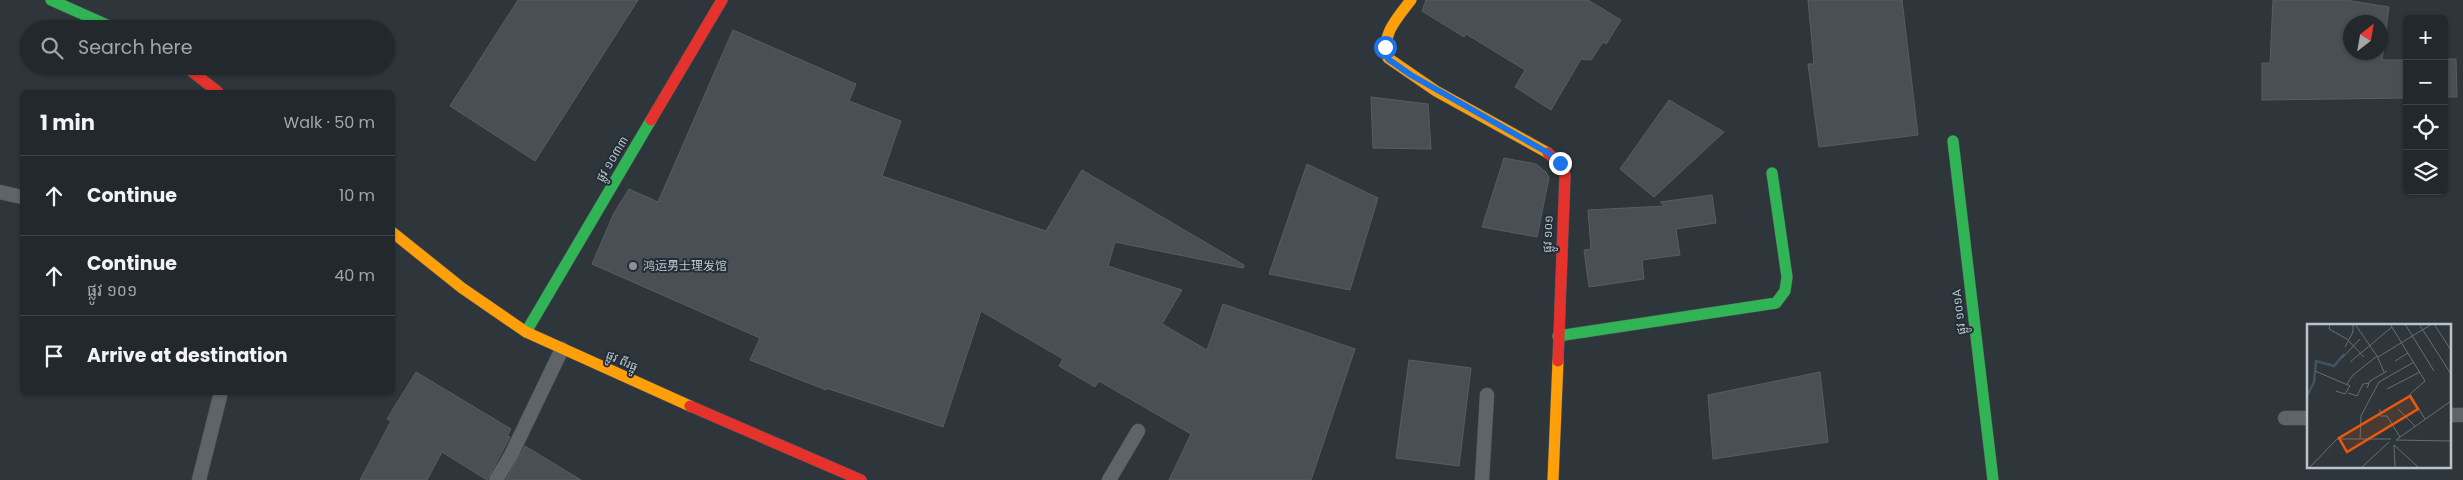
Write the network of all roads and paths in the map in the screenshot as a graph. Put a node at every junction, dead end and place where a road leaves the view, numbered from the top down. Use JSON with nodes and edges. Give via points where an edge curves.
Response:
{"nodes":[{"id":1,"x":51,"y":0,"type":"edge"},
{"id":2,"x":722,"y":0,"type":"edge"},
{"id":3,"x":1411,"y":0,"type":"edge"},
{"id":4,"x":96,"y":20,"type":"edge"},
{"id":5,"x":196,"y":75,"type":"edge"},
{"id":6,"x":215,"y":90,"type":"edge"},
{"id":7,"x":1953,"y":141,"type":"dead end"},
{"id":8,"x":1772,"y":173,"type":"dead end"},
{"id":9,"x":0,"y":192,"type":"edge"},
{"id":10,"x":20,"y":197,"type":"edge"},
{"id":11,"x":395,"y":234,"type":"edge"},
{"id":12,"x":526,"y":332,"type":"junction"},
{"id":13,"x":1558,"y":336,"type":"junction"},
{"id":14,"x":562,"y":349,"type":"junction"},
{"id":15,"x":220,"y":395,"type":"edge"},
{"id":16,"x":1486,"y":395,"type":"dead end"},
{"id":17,"x":2450,"y":415,"type":"edge"},
{"id":18,"x":2463,"y":415,"type":"edge"},
{"id":19,"x":2285,"y":418,"type":"dead end"},
{"id":20,"x":2307,"y":418,"type":"edge"},
{"id":21,"x":1138,"y":431,"type":"dead end"},
{"id":22,"x":199,"y":480,"type":"edge"},
{"id":23,"x":496,"y":480,"type":"edge"},
{"id":24,"x":861,"y":480,"type":"edge"},
{"id":25,"x":1109,"y":480,"type":"edge"},
{"id":26,"x":1482,"y":480,"type":"edge"},
{"id":27,"x":1553,"y":480,"type":"edge"},
{"id":28,"x":1993,"y":480,"type":"edge"}],
"edges":[{"from":1,"to":4,"type":"street"},
{"from":2,"to":12,"type":"street","name":"ផ្លូវ ១០៣៣"},
{"from":3,"to":13,"type":"street","name":"ផ្លូវ ១០១","via":[[1390,28],[1385,47],[1388,59],[1550,154],[1560,163],[1564,175]]},
{"from":5,"to":6,"type":"street"},
{"from":7,"to":28,"type":"street","name":"ផ្លូវ ១០១A"},
{"from":8,"to":13,"type":"street","via":[[1787,277],[1785,291],[1776,304]]},
{"from":9,"to":10,"type":"lane"},
{"from":11,"to":12,"type":"street","name":"ផ្លូវ ពីរធ្នូ","via":[[462,288]]},
{"from":12,"to":14,"type":"street","name":"ផ្លូវ ពីរធ្នូ"},
{"from":13,"to":27,"type":"street","name":"ផ្លូវ ១០១"},
{"from":14,"to":23,"type":"lane"},
{"from":14,"to":24,"type":"street","name":"ផ្លូវ ពីរធ្នូ"},
{"from":15,"to":22,"type":"lane"},
{"from":16,"to":26,"type":"lane"},
{"from":17,"to":18,"type":"lane"},
{"from":19,"to":20,"type":"lane"},
{"from":21,"to":25,"type":"lane"}]}
